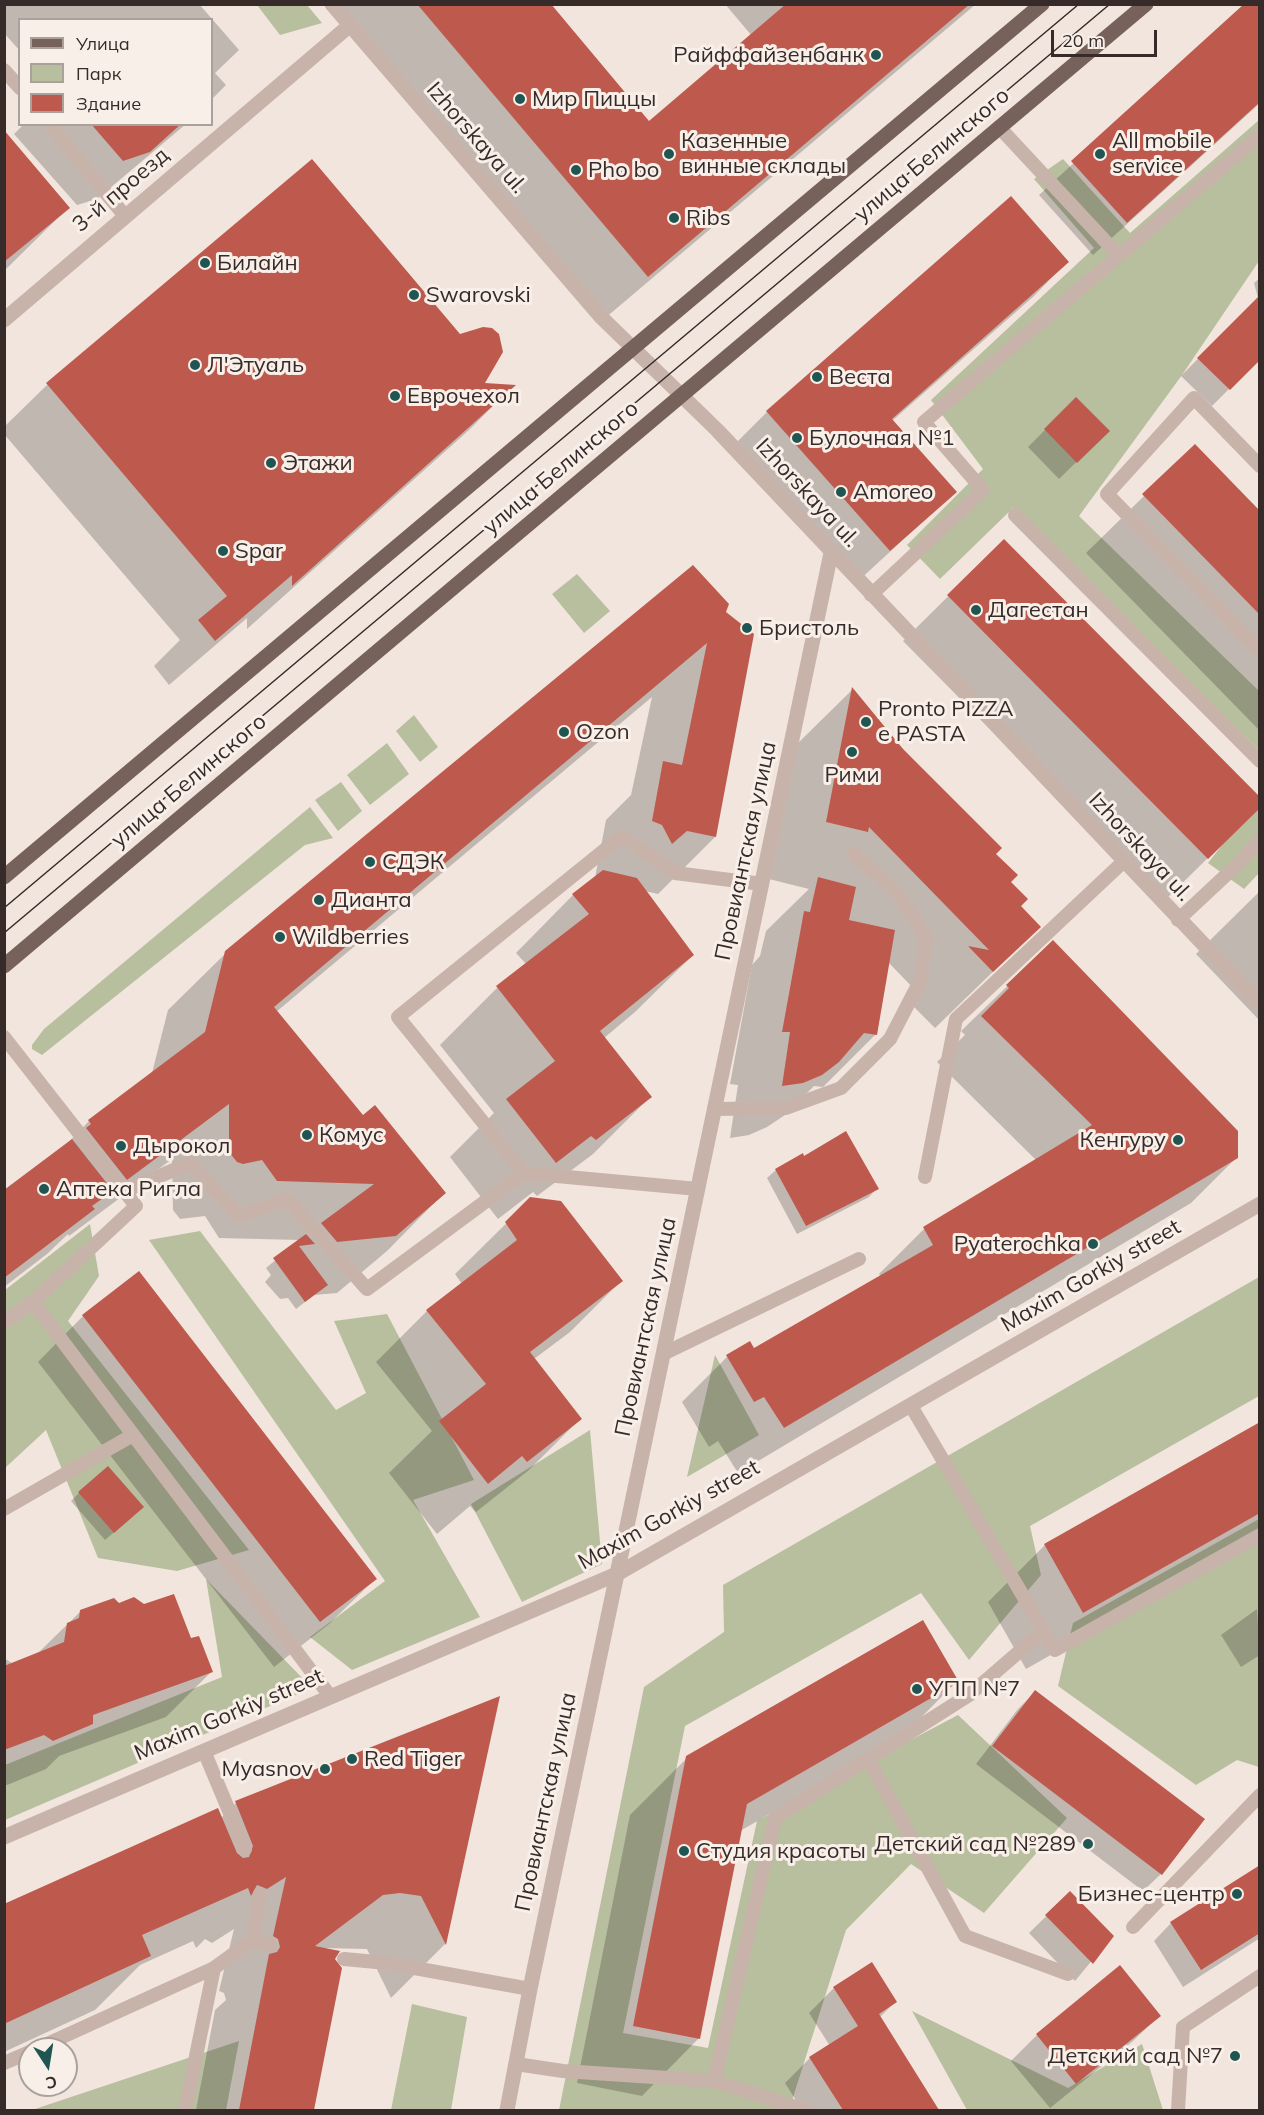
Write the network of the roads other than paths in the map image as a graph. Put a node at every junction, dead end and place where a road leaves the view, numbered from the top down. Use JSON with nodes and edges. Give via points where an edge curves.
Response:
{"nodes":[{"id":1,"x":332,"y":4,"type":"edge"},
{"id":2,"x":1042,"y":4,"type":"edge"},
{"id":3,"x":1146,"y":4,"type":"edge"},
{"id":4,"x":349,"y":26,"type":"junction"},
{"id":5,"x":4,"y":70,"type":"edge"},
{"id":6,"x":18,"y":86,"type":"edge"},
{"id":7,"x":51,"y":126,"type":"edge"},
{"id":8,"x":999,"y":128,"type":"junction"},
{"id":9,"x":1260,"y":135,"type":"edge"},
{"id":10,"x":125,"y":216,"type":"junction"},
{"id":11,"x":1119,"y":256,"type":"junction"},
{"id":12,"x":4,"y":320,"type":"edge"},
{"id":13,"x":634,"y":350,"type":"junction"},
{"id":14,"x":682,"y":395,"type":"junction"},
{"id":15,"x":1260,"y":466,"type":"edge"},
{"id":16,"x":1015,"y":515,"type":"dead end"},
{"id":17,"x":831,"y":553,"type":"junction"},
{"id":18,"x":871,"y":595,"type":"junction"},
{"id":19,"x":1260,"y":651,"type":"edge"},
{"id":20,"x":1260,"y":761,"type":"edge"},
{"id":21,"x":1260,"y":839,"type":"edge"},
{"id":22,"x":854,"y":854,"type":"dead end"},
{"id":23,"x":1123,"y":862,"type":"junction"},
{"id":24,"x":4,"y":878,"type":"edge"},
{"id":25,"x":762,"y":884,"type":"junction"},
{"id":26,"x":1178,"y":920,"type":"junction"},
{"id":27,"x":4,"y":966,"type":"edge"},
{"id":28,"x":1260,"y":1004,"type":"edge"},
{"id":29,"x":4,"y":1037,"type":"edge"},
{"id":30,"x":714,"y":1109,"type":"junction"},
{"id":31,"x":524,"y":1173,"type":"junction"},
{"id":32,"x":925,"y":1177,"type":"dead end"},
{"id":33,"x":698,"y":1189,"type":"junction"},
{"id":34,"x":125,"y":1191,"type":"junction"},
{"id":35,"x":1260,"y":1204,"type":"edge"},
{"id":36,"x":859,"y":1259,"type":"dead end"},
{"id":37,"x":33,"y":1302,"type":"junction"},
{"id":38,"x":4,"y":1323,"type":"edge"},
{"id":39,"x":663,"y":1354,"type":"junction"},
{"id":40,"x":911,"y":1406,"type":"junction"},
{"id":41,"x":133,"y":1435,"type":"junction"},
{"id":42,"x":4,"y":1509,"type":"edge"},
{"id":43,"x":1260,"y":1535,"type":"edge"},
{"id":44,"x":616,"y":1574,"type":"junction"},
{"id":45,"x":1042,"y":1632,"type":"junction"},
{"id":46,"x":330,"y":1696,"type":"junction"},
{"id":47,"x":204,"y":1751,"type":"junction"},
{"id":48,"x":868,"y":1759,"type":"junction"},
{"id":49,"x":1260,"y":1795,"type":"edge"},
{"id":50,"x":4,"y":1837,"type":"edge"},
{"id":51,"x":245,"y":1849,"type":"dead end"},
{"id":52,"x":260,"y":1894,"type":"dead end"},
{"id":53,"x":1133,"y":1927,"type":"dead end"},
{"id":54,"x":253,"y":1940,"type":"junction"},
{"id":55,"x":271,"y":1945,"type":"dead end"},
{"id":56,"x":344,"y":1959,"type":"dead end"},
{"id":57,"x":214,"y":1968,"type":"junction"},
{"id":58,"x":1068,"y":1974,"type":"dead end"},
{"id":59,"x":1260,"y":1976,"type":"edge"},
{"id":60,"x":530,"y":1989,"type":"junction"},
{"id":61,"x":62,"y":2037,"type":"edge"},
{"id":62,"x":18,"y":2057,"type":"edge"},
{"id":63,"x":4,"y":2063,"type":"edge"},
{"id":64,"x":516,"y":2064,"type":"junction"},
{"id":65,"x":714,"y":2081,"type":"junction"},
{"id":66,"x":185,"y":2110,"type":"edge"},
{"id":67,"x":507,"y":2110,"type":"edge"},
{"id":68,"x":805,"y":2110,"type":"edge"},
{"id":69,"x":1178,"y":2110,"type":"edge"}],
"edges":[{"from":1,"to":4,"type":"street","name":"Izhorskaya ul."},
{"from":2,"to":13,"type":"main road","name":"улица Белинского"},
{"from":3,"to":8,"type":"main road","name":"улица Белинского"},
{"from":4,"to":10,"type":"street","name":"3-й проезд"},
{"from":4,"to":13,"type":"street","name":"Izhorskaya ul."},
{"from":5,"to":6,"type":"lane"},
{"from":7,"to":10,"type":"lane"},
{"from":8,"to":11,"type":"lane"},
{"from":8,"to":14,"type":"main road","name":"улица Белинского"},
{"from":9,"to":11,"type":"lane"},
{"from":10,"to":12,"type":"street","name":"3-й проезд"},
{"from":11,"to":18,"type":"lane","via":[[924,422],[983,490]]},
{"from":13,"to":14,"type":"street","name":"Izhorskaya ul."},
{"from":13,"to":24,"type":"main road","name":"улица Белинского"},
{"from":14,"to":17,"type":"street","name":"Izhorskaya ul."},
{"from":14,"to":27,"type":"main road","name":"улица Белинского"},
{"from":15,"to":19,"type":"lane","via":[[1194,399],[1107,494]]},
{"from":16,"to":20,"type":"lane"},
{"from":17,"to":18,"type":"street","name":"Izhorskaya ul."},
{"from":17,"to":25,"type":"street","name":"Провиантская улица"},
{"from":18,"to":23,"type":"street","name":"Izhorskaya ul."},
{"from":21,"to":26,"type":"lane"},
{"from":22,"to":30,"type":"lane","via":[[900,895],[926,937],[920,981],[890,1040],[841,1088],[786,1108]]},
{"from":23,"to":26,"type":"street","name":"Izhorskaya ul."},
{"from":23,"to":32,"type":"lane","via":[[956,1019]]},
{"from":25,"to":30,"type":"street","name":"Провиантская улица"},
{"from":25,"to":31,"type":"lane","via":[[675,873],[622,836],[398,1017]]},
{"from":26,"to":28,"type":"street","name":"Izhorskaya ul."},
{"from":29,"to":34,"type":"lane"},
{"from":30,"to":33,"type":"street","name":"Провиантская улица"},
{"from":31,"to":33,"type":"lane"},
{"from":31,"to":34,"type":"lane","via":[[367,1289],[287,1199],[239,1216],[190,1163]]},
{"from":33,"to":39,"type":"street","name":"Провиантская улица"},
{"from":34,"to":37,"type":"lane","via":[[136,1206]]},
{"from":35,"to":40,"type":"street","name":"Maxim Gorkiy street"},
{"from":36,"to":39,"type":"lane"},
{"from":37,"to":38,"type":"lane"},
{"from":37,"to":41,"type":"lane"},
{"from":39,"to":44,"type":"street","name":"Провиантская улица"},
{"from":40,"to":44,"type":"street","name":"Maxim Gorkiy street"},
{"from":40,"to":45,"type":"lane"},
{"from":41,"to":42,"type":"lane"},
{"from":41,"to":46,"type":"lane"},
{"from":43,"to":45,"type":"lane","via":[[1055,1650]]},
{"from":44,"to":46,"type":"street","name":"Maxim Gorkiy street"},
{"from":44,"to":60,"type":"street","name":"Провиантская улица"},
{"from":45,"to":48,"type":"lane","via":[[969,1695]]},
{"from":46,"to":47,"type":"street","name":"Maxim Gorkiy street"},
{"from":47,"to":50,"type":"street","name":"Maxim Gorkiy street"},
{"from":47,"to":51,"type":"lane"},
{"from":48,"to":58,"type":"lane","via":[[966,1936]]},
{"from":48,"to":65,"type":"lane","via":[[775,1818]]},
{"from":49,"to":53,"type":"lane"},
{"from":52,"to":54,"type":"lane"},
{"from":54,"to":55,"type":"lane"},
{"from":54,"to":57,"type":"lane"},
{"from":56,"to":60,"type":"lane"},
{"from":57,"to":61,"type":"lane"},
{"from":57,"to":66,"type":"lane"},
{"from":59,"to":69,"type":"lane","via":[[1183,2027]]},
{"from":60,"to":64,"type":"street","name":"Провиантская улица"},
{"from":62,"to":63,"type":"lane"},
{"from":64,"to":65,"type":"lane"},
{"from":64,"to":67,"type":"street","name":"Провиантская улица"},
{"from":65,"to":68,"type":"lane"}]}
